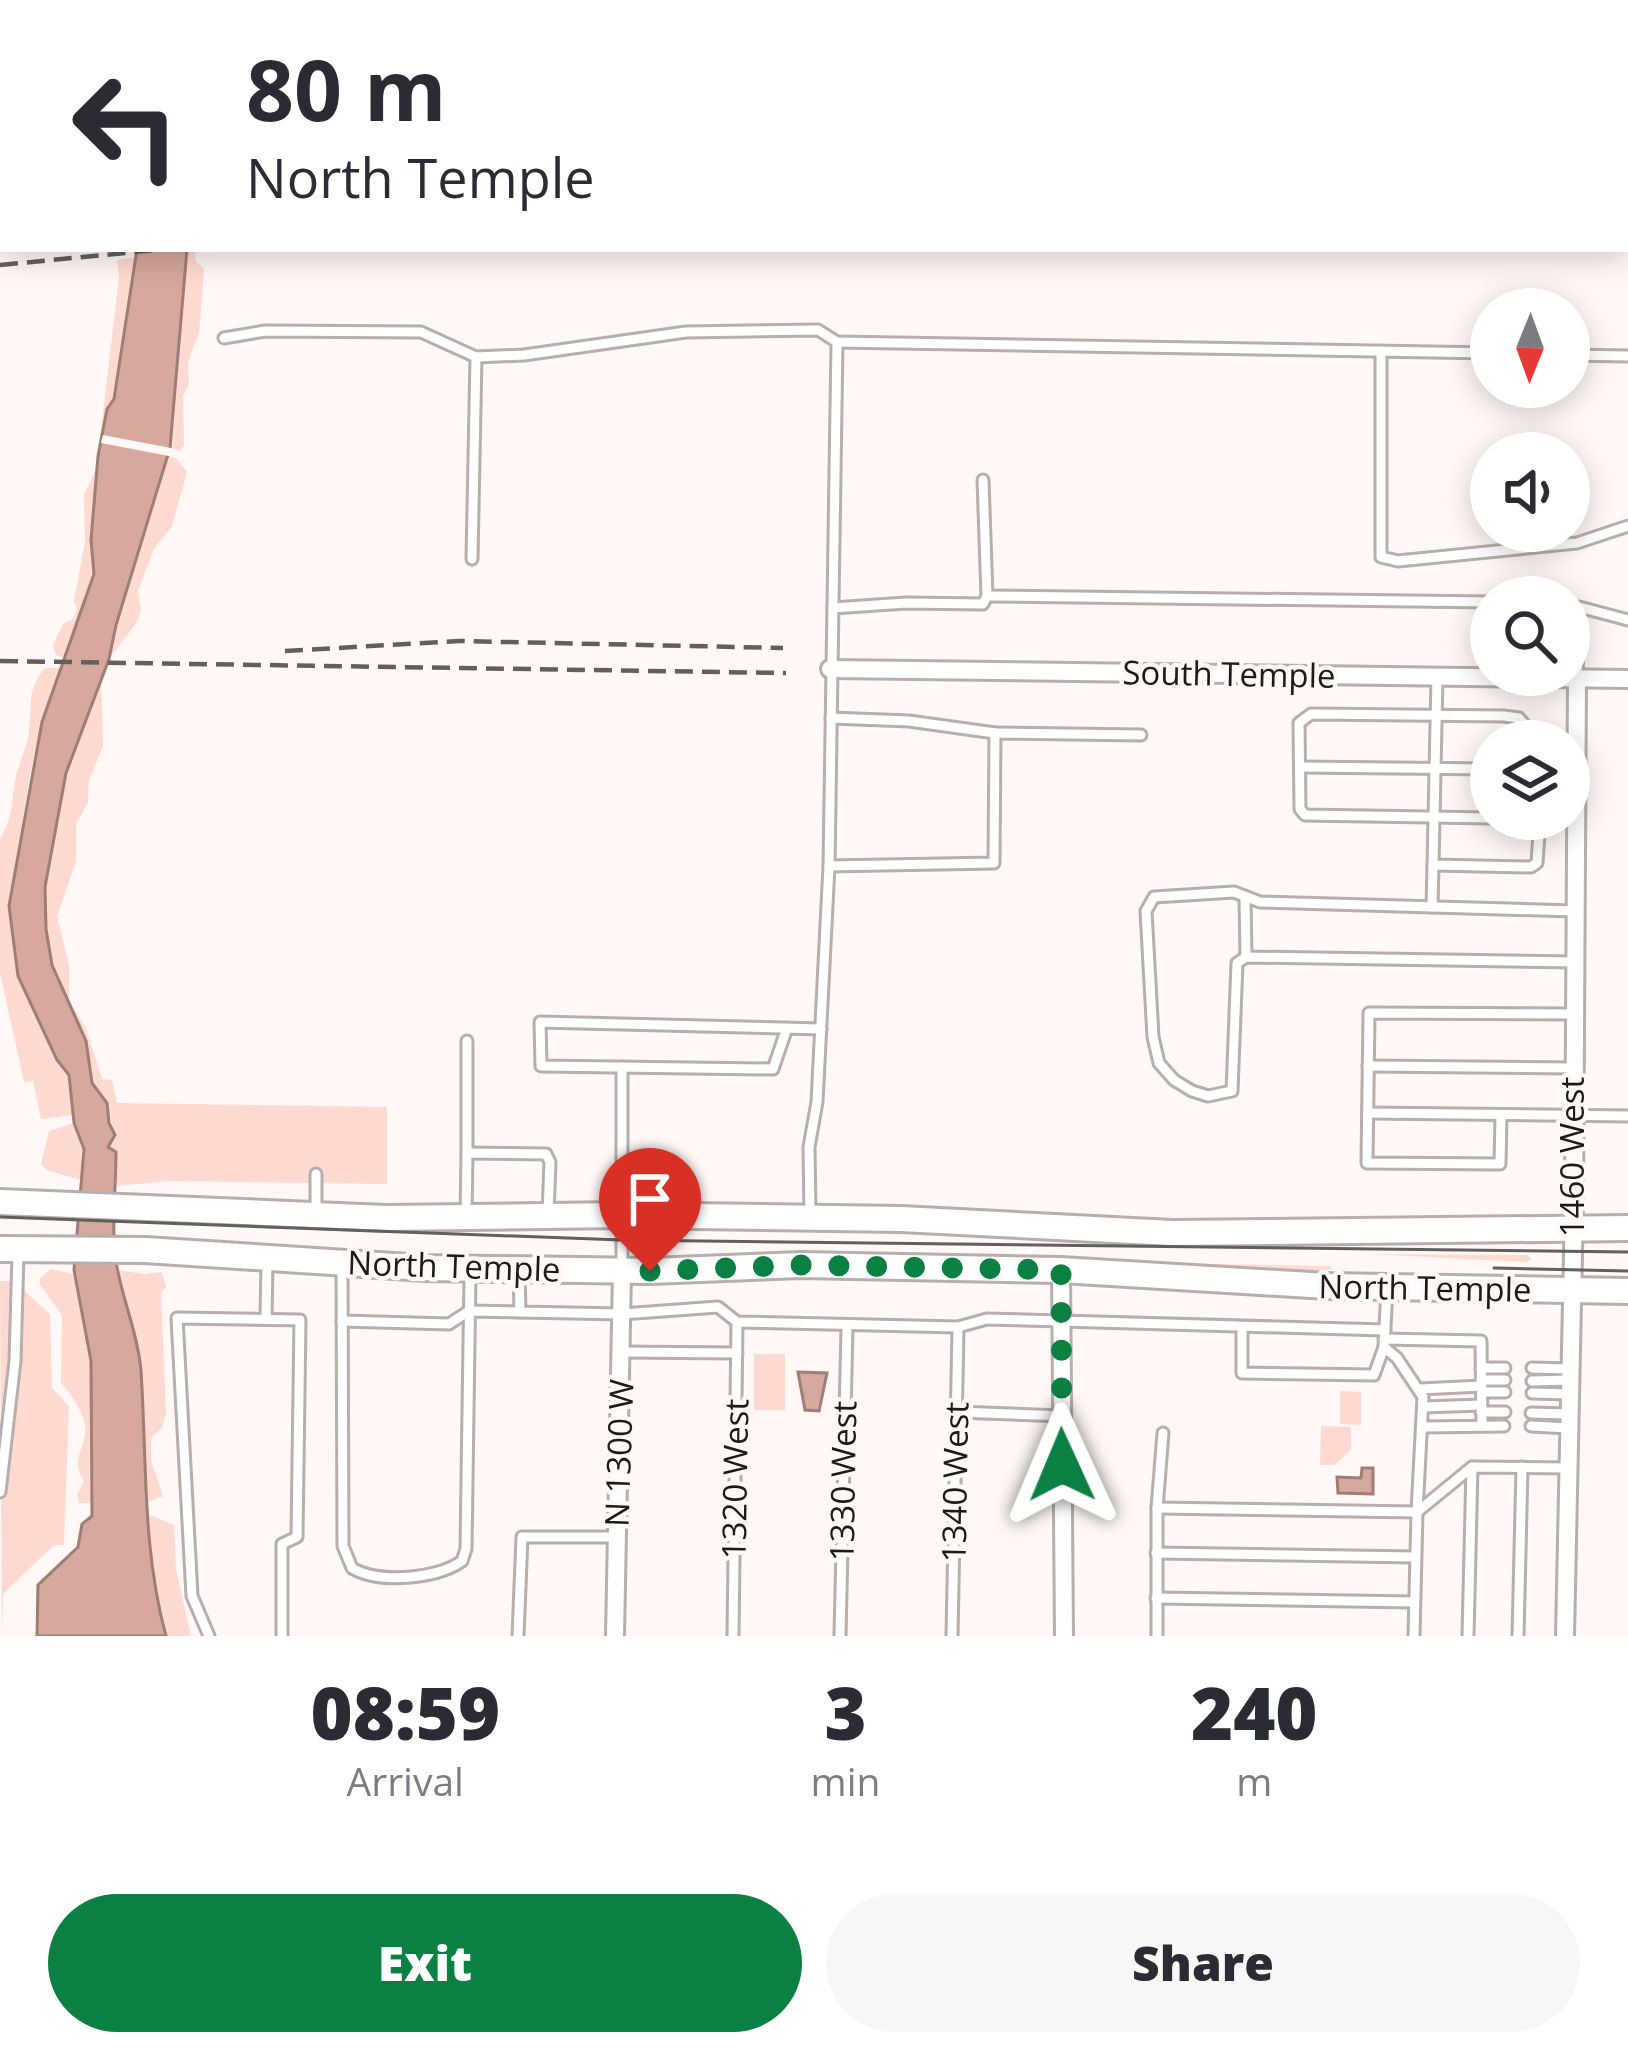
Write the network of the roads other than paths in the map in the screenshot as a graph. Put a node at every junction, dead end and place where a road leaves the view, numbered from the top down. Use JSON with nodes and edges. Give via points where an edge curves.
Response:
{"nodes":[{"id":1,"x":224,"y":338,"type":"dead end"},
{"id":2,"x":837,"y":342,"type":"junction"},
{"id":3,"x":1381,"y":351,"type":"junction"},
{"id":4,"x":1470,"y":353,"type":"edge"},
{"id":5,"x":1590,"y":355,"type":"edge"},
{"id":6,"x":1628,"y":356,"type":"edge"},
{"id":7,"x":476,"y":357,"type":"junction"},
{"id":8,"x":982,"y":480,"type":"dead end"},
{"id":9,"x":1628,"y":526,"type":"edge"},
{"id":10,"x":472,"y":560,"type":"dead end"},
{"id":11,"x":987,"y":596,"type":"junction"},
{"id":12,"x":1470,"y":602,"type":"edge"},
{"id":13,"x":832,"y":608,"type":"junction"},
{"id":14,"x":1590,"y":610,"type":"edge"},
{"id":15,"x":1628,"y":620,"type":"edge"},
{"id":16,"x":830,"y":669,"type":"junction"},
{"id":17,"x":1437,"y":677,"type":"junction"},
{"id":18,"x":1470,"y":677,"type":"edge"},
{"id":19,"x":1590,"y":679,"type":"edge"},
{"id":20,"x":1628,"y":680,"type":"edge"},
{"id":21,"x":1577,"y":696,"type":"edge"},
{"id":22,"x":1436,"y":716,"type":"junction"},
{"id":23,"x":831,"y":718,"type":"junction"},
{"id":24,"x":1521,"y":720,"type":"edge"},
{"id":25,"x":994,"y":734,"type":"junction"},
{"id":26,"x":1141,"y":735,"type":"dead end"},
{"id":27,"x":1300,"y":767,"type":"junction"},
{"id":28,"x":1435,"y":768,"type":"junction"},
{"id":29,"x":1470,"y":769,"type":"edge"},
{"id":30,"x":1434,"y":818,"type":"junction"},
{"id":31,"x":1470,"y":818,"type":"edge"},
{"id":32,"x":1539,"y":840,"type":"edge"},
{"id":33,"x":829,"y":866,"type":"junction"},
{"id":34,"x":1433,"y":866,"type":"junction"},
{"id":35,"x":1245,"y":898,"type":"junction"},
{"id":36,"x":1432,"y":907,"type":"junction"},
{"id":37,"x":1574,"y":910,"type":"junction"},
{"id":38,"x":1246,"y":957,"type":"junction"},
{"id":39,"x":1574,"y":962,"type":"junction"},
{"id":40,"x":1573,"y":1014,"type":"junction"},
{"id":41,"x":787,"y":1028,"type":"junction"},
{"id":42,"x":821,"y":1029,"type":"junction"},
{"id":43,"x":467,"y":1041,"type":"dead end"},
{"id":44,"x":1368,"y":1066,"type":"junction"},
{"id":45,"x":622,"y":1067,"type":"junction"},
{"id":46,"x":1572,"y":1068,"type":"junction"},
{"id":47,"x":1368,"y":1113,"type":"junction"},
{"id":48,"x":1501,"y":1114,"type":"junction"},
{"id":49,"x":1628,"y":1115,"type":"edge"},
{"id":50,"x":1573,"y":1116,"type":"junction"},
{"id":51,"x":466,"y":1153,"type":"junction"},
{"id":52,"x":316,"y":1174,"type":"dead end"},
{"id":53,"x":0,"y":1202,"type":"edge"},
{"id":54,"x":622,"y":1215,"type":"junction"},
{"id":55,"x":316,"y":1216,"type":"junction"},
{"id":56,"x":548,"y":1216,"type":"junction"},
{"id":57,"x":466,"y":1217,"type":"junction"},
{"id":58,"x":810,"y":1219,"type":"junction"},
{"id":59,"x":1574,"y":1227,"type":"junction"},
{"id":60,"x":1628,"y":1228,"type":"edge"},
{"id":61,"x":9,"y":1249,"type":"edge"},
{"id":62,"x":267,"y":1258,"type":"junction"},
{"id":63,"x":342,"y":1262,"type":"junction"},
{"id":64,"x":470,"y":1268,"type":"junction"},
{"id":65,"x":520,"y":1269,"type":"junction"},
{"id":66,"x":1061,"y":1270,"type":"junction"},
{"id":67,"x":622,"y":1271,"type":"junction"},
{"id":68,"x":1387,"y":1288,"type":"junction"},
{"id":69,"x":1571,"y":1291,"type":"junction"},
{"id":70,"x":1628,"y":1291,"type":"edge"},
{"id":71,"x":469,"y":1311,"type":"junction"},
{"id":72,"x":520,"y":1312,"type":"junction"},
{"id":73,"x":622,"y":1314,"type":"junction"},
{"id":74,"x":266,"y":1318,"type":"junction"},
{"id":75,"x":342,"y":1321,"type":"junction"},
{"id":76,"x":737,"y":1322,"type":"junction"},
{"id":77,"x":1061,"y":1324,"type":"junction"},
{"id":78,"x":847,"y":1327,"type":"junction"},
{"id":79,"x":958,"y":1327,"type":"junction"},
{"id":80,"x":1242,"y":1329,"type":"junction"},
{"id":81,"x":1384,"y":1339,"type":"junction"},
{"id":82,"x":622,"y":1352,"type":"junction"},
{"id":83,"x":737,"y":1353,"type":"junction"},
{"id":84,"x":0,"y":1361,"type":"edge"},
{"id":85,"x":15,"y":1361,"type":"junction"},
{"id":86,"x":1532,"y":1368,"type":"dead end"},
{"id":87,"x":1532,"y":1381,"type":"dead end"},
{"id":88,"x":1570,"y":1381,"type":"junction"},
{"id":89,"x":1482,"y":1382,"type":"junction"},
{"id":90,"x":1420,"y":1389,"type":"junction"},
{"id":91,"x":1532,"y":1393,"type":"dead end"},
{"id":92,"x":1424,"y":1407,"type":"junction"},
{"id":93,"x":1481,"y":1408,"type":"junction"},
{"id":94,"x":957,"y":1412,"type":"junction"},
{"id":95,"x":1504,"y":1412,"type":"dead end"},
{"id":96,"x":1532,"y":1413,"type":"dead end"},
{"id":97,"x":1062,"y":1416,"type":"junction"},
{"id":98,"x":1569,"y":1421,"type":"junction"},
{"id":99,"x":1482,"y":1426,"type":"junction"},
{"id":100,"x":1504,"y":1426,"type":"dead end"},
{"id":101,"x":1531,"y":1426,"type":"dead end"},
{"id":102,"x":1423,"y":1427,"type":"junction"},
{"id":103,"x":1163,"y":1433,"type":"dead end"},
{"id":104,"x":1472,"y":1467,"type":"junction"},
{"id":105,"x":1522,"y":1467,"type":"junction"},
{"id":106,"x":1568,"y":1468,"type":"junction"},
{"id":107,"x":0,"y":1492,"type":"edge"},
{"id":108,"x":1157,"y":1508,"type":"junction"},
{"id":109,"x":1417,"y":1513,"type":"junction"},
{"id":110,"x":617,"y":1538,"type":"junction"},
{"id":111,"x":1156,"y":1553,"type":"junction"},
{"id":112,"x":1414,"y":1557,"type":"junction"},
{"id":113,"x":1156,"y":1598,"type":"junction"},
{"id":114,"x":1414,"y":1602,"type":"junction"},
{"id":115,"x":209,"y":1636,"type":"edge"},
{"id":116,"x":282,"y":1636,"type":"edge"},
{"id":117,"x":518,"y":1636,"type":"edge"},
{"id":118,"x":616,"y":1636,"type":"edge"},
{"id":119,"x":733,"y":1636,"type":"edge"},
{"id":120,"x":840,"y":1636,"type":"edge"},
{"id":121,"x":952,"y":1636,"type":"edge"},
{"id":122,"x":1064,"y":1636,"type":"edge"},
{"id":123,"x":1157,"y":1636,"type":"edge"},
{"id":124,"x":1414,"y":1636,"type":"edge"},
{"id":125,"x":1468,"y":1636,"type":"edge"},
{"id":126,"x":1518,"y":1636,"type":"edge"},
{"id":127,"x":1565,"y":1636,"type":"edge"}],
"edges":[{"from":1,"to":7,"type":"lane","via":[[421,332]]},
{"from":2,"to":3,"type":"lane"},
{"from":2,"to":7,"type":"lane","via":[[818,330],[686,332]]},
{"from":2,"to":13,"type":"lane"},
{"from":3,"to":4,"type":"lane"},
{"from":3,"to":9,"type":"lane","via":[[1381,556],[1398,561],[1577,543]]},
{"from":5,"to":6,"type":"lane"},
{"from":7,"to":10,"type":"lane"},
{"from":8,"to":11,"type":"lane"},
{"from":11,"to":12,"type":"lane"},
{"from":11,"to":13,"type":"lane","via":[[975,606]]},
{"from":13,"to":16,"type":"lane"},
{"from":14,"to":15,"type":"lane"},
{"from":16,"to":17,"type":"street","name":"South Temple"},
{"from":16,"to":23,"type":"lane"},
{"from":17,"to":18,"type":"street","name":"South Temple"},
{"from":17,"to":22,"type":"lane"},
{"from":19,"to":20,"type":"street","name":"South Temple"},
{"from":21,"to":37,"type":"street","name":"1460 West"},
{"from":22,"to":24,"type":"lane"},
{"from":22,"to":27,"type":"lane","via":[[1303,716]]},
{"from":22,"to":28,"type":"lane"},
{"from":23,"to":25,"type":"lane"},
{"from":23,"to":33,"type":"lane"},
{"from":25,"to":26,"type":"lane"},
{"from":25,"to":33,"type":"lane","via":[[994,863]]},
{"from":27,"to":28,"type":"lane"},
{"from":27,"to":30,"type":"lane","via":[[1305,815]]},
{"from":28,"to":29,"type":"lane"},
{"from":28,"to":30,"type":"lane"},
{"from":30,"to":31,"type":"lane"},
{"from":30,"to":34,"type":"lane"},
{"from":32,"to":34,"type":"lane","via":[[1532,867]]},
{"from":33,"to":42,"type":"lane"},
{"from":34,"to":36,"type":"lane"},
{"from":35,"to":36,"type":"lane"},
{"from":35,"to":38,"type":"lane"},
{"from":35,"to":38,"type":"lane","via":[[1172,893],[1154,897],[1146,911],[1156,1055],[1174,1080],[1208,1096],[1232,1091],[1237,963]]},
{"from":36,"to":37,"type":"lane"},
{"from":37,"to":39,"type":"street","name":"1460 West"},
{"from":38,"to":39,"type":"lane"},
{"from":39,"to":40,"type":"street","name":"1460 West"},
{"from":40,"to":44,"type":"lane","via":[[1369,1013]]},
{"from":40,"to":46,"type":"street","name":"1460 West"},
{"from":41,"to":42,"type":"lane"},
{"from":41,"to":45,"type":"lane","via":[[773,1070]]},
{"from":41,"to":45,"type":"lane","via":[[540,1022],[542,1066]]},
{"from":42,"to":58,"type":"lane"},
{"from":43,"to":51,"type":"lane"},
{"from":44,"to":46,"type":"lane"},
{"from":44,"to":47,"type":"lane"},
{"from":45,"to":54,"type":"lane"},
{"from":46,"to":50,"type":"street","name":"1460 West"},
{"from":47,"to":48,"type":"lane"},
{"from":47,"to":48,"type":"lane","via":[[1367,1163],[1456,1164],[1500,1164]]},
{"from":48,"to":50,"type":"lane"},
{"from":49,"to":50,"type":"lane"},
{"from":50,"to":59,"type":"street","name":"1460 West"},
{"from":51,"to":56,"type":"lane","via":[[546,1154]]},
{"from":51,"to":57,"type":"lane"},
{"from":52,"to":55,"type":"lane"},
{"from":53,"to":55,"type":"main road","name":"North Temple"},
{"from":54,"to":56,"type":"main road","name":"North Temple"},
{"from":54,"to":58,"type":"main road","name":"North Temple"},
{"from":54,"to":67,"type":"lane"},
{"from":55,"to":57,"type":"main road","name":"North Temple"},
{"from":56,"to":57,"type":"main road","name":"North Temple"},
{"from":58,"to":59,"type":"main road","name":"North Temple","via":[[1267,1234]]},
{"from":59,"to":60,"type":"main road","name":"North Temple"},
{"from":59,"to":69,"type":"street","name":"1460 West"},
{"from":61,"to":62,"type":"main road","name":"North Temple"},
{"from":61,"to":85,"type":"lane"},
{"from":62,"to":63,"type":"main road","name":"North Temple"},
{"from":62,"to":74,"type":"lane"},
{"from":63,"to":64,"type":"main road","name":"North Temple"},
{"from":63,"to":75,"type":"lane"},
{"from":64,"to":65,"type":"main road","name":"North Temple"},
{"from":64,"to":71,"type":"lane"},
{"from":65,"to":67,"type":"main road","name":"North Temple"},
{"from":65,"to":72,"type":"lane"},
{"from":66,"to":67,"type":"main road","name":"North Temple"},
{"from":66,"to":68,"type":"main road","name":"North Temple"},
{"from":66,"to":77,"type":"street"},
{"from":67,"to":73,"type":"street","name":"N 1300 W"},
{"from":68,"to":69,"type":"main road","name":"North Temple"},
{"from":68,"to":81,"type":"lane"},
{"from":69,"to":70,"type":"main road","name":"North Temple"},
{"from":69,"to":88,"type":"street","name":"1460 West"},
{"from":71,"to":72,"type":"lane"},
{"from":71,"to":75,"type":"lane","via":[[449,1324]]},
{"from":71,"to":75,"type":"lane","via":[[466,1549],[434,1576],[364,1575],[346,1560]]},
{"from":72,"to":73,"type":"lane"},
{"from":73,"to":76,"type":"lane","via":[[718,1307]]},
{"from":73,"to":82,"type":"street","name":"N 1300 W"},
{"from":74,"to":115,"type":"lane","via":[[177,1318],[192,1596]]},
{"from":74,"to":116,"type":"lane","via":[[300,1320],[297,1537],[282,1544]]},
{"from":76,"to":78,"type":"lane"},
{"from":76,"to":83,"type":"lane","name":"1320 West"},
{"from":77,"to":79,"type":"lane","via":[[987,1319]]},
{"from":77,"to":80,"type":"lane"},
{"from":77,"to":97,"type":"street"},
{"from":78,"to":79,"type":"lane"},
{"from":78,"to":120,"type":"lane","name":"1330 West"},
{"from":79,"to":94,"type":"lane","name":"1340 West"},
{"from":80,"to":81,"type":"lane"},
{"from":80,"to":81,"type":"lane","via":[[1242,1372],[1374,1375]]},
{"from":81,"to":89,"type":"lane","via":[[1481,1342]]},
{"from":81,"to":90,"type":"lane"},
{"from":82,"to":83,"type":"lane"},
{"from":82,"to":110,"type":"street","name":"N 1300 W"},
{"from":83,"to":119,"type":"lane","name":"1320 West"},
{"from":84,"to":85,"type":"lane"},
{"from":85,"to":107,"type":"lane"},
{"from":86,"to":88,"type":"lane"},
{"from":87,"to":88,"type":"lane"},
{"from":88,"to":91,"type":"lane"},
{"from":88,"to":98,"type":"street","name":"1460 West"},
{"from":89,"to":89,"type":"lane","via":[[1505,1380]]},
{"from":89,"to":90,"type":"lane"},
{"from":89,"to":93,"type":"lane"},
{"from":90,"to":92,"type":"lane"},
{"from":92,"to":93,"type":"lane"},
{"from":92,"to":102,"type":"lane"},
{"from":93,"to":95,"type":"lane"},
{"from":93,"to":99,"type":"lane"},
{"from":94,"to":97,"type":"lane"},
{"from":94,"to":121,"type":"lane","name":"1340 West"},
{"from":96,"to":98,"type":"lane"},
{"from":97,"to":122,"type":"street"},
{"from":98,"to":101,"type":"lane"},
{"from":98,"to":106,"type":"street","name":"1460 West"},
{"from":99,"to":100,"type":"lane"},
{"from":99,"to":102,"type":"lane"},
{"from":102,"to":109,"type":"lane"},
{"from":103,"to":108,"type":"lane"},
{"from":104,"to":105,"type":"lane"},
{"from":104,"to":109,"type":"lane"},
{"from":104,"to":125,"type":"lane"},
{"from":105,"to":106,"type":"lane"},
{"from":105,"to":126,"type":"lane"},
{"from":106,"to":127,"type":"street","name":"1460 West"},
{"from":108,"to":109,"type":"lane"},
{"from":108,"to":111,"type":"lane"},
{"from":109,"to":112,"type":"lane"},
{"from":110,"to":117,"type":"lane","via":[[522,1537]]},
{"from":110,"to":118,"type":"street","name":"N 1300 W"},
{"from":111,"to":112,"type":"lane"},
{"from":111,"to":113,"type":"lane"},
{"from":112,"to":114,"type":"lane"},
{"from":113,"to":114,"type":"lane"},
{"from":113,"to":123,"type":"lane"},
{"from":114,"to":124,"type":"lane"}]}
